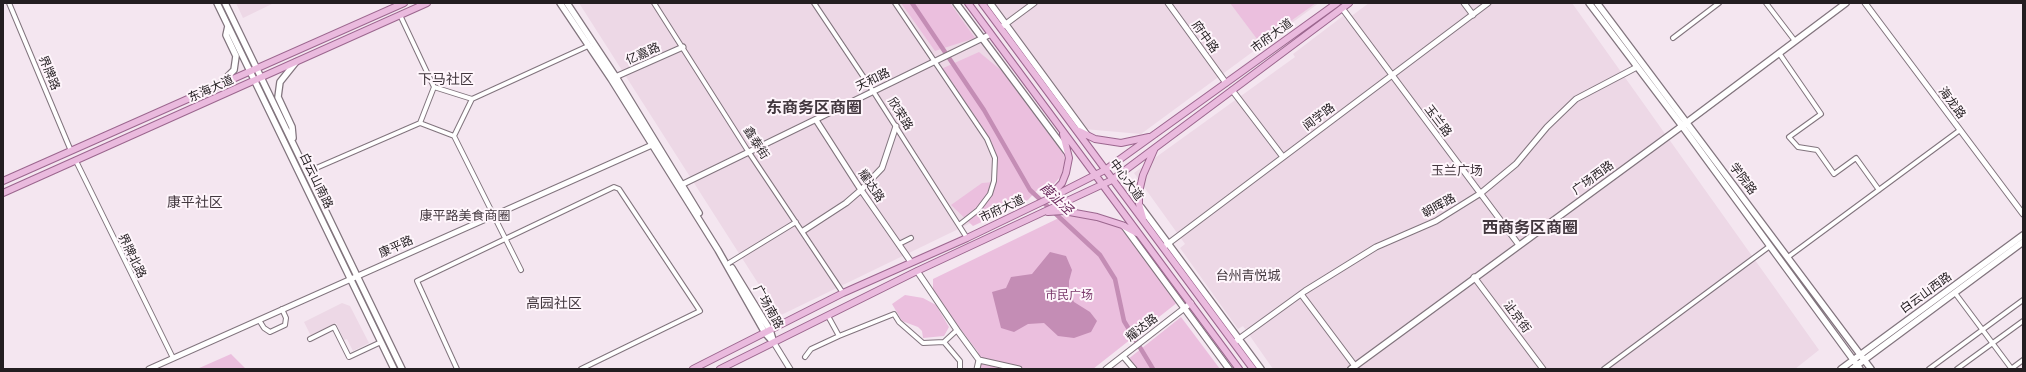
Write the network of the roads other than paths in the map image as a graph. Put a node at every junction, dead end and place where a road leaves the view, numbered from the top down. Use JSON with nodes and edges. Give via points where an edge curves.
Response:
{"nodes":[{"id":1,"x":9,"y":3,"type":"edge"},
{"id":2,"x":217,"y":3,"type":"edge"},
{"id":3,"x":225,"y":3,"type":"edge"},
{"id":4,"x":404,"y":3,"type":"edge"},
{"id":5,"x":427,"y":3,"type":"edge"},
{"id":6,"x":560,"y":3,"type":"edge"},
{"id":7,"x":567,"y":3,"type":"edge"},
{"id":8,"x":654,"y":3,"type":"edge"},
{"id":9,"x":814,"y":3,"type":"edge"},
{"id":10,"x":895,"y":3,"type":"edge"},
{"id":11,"x":956,"y":3,"type":"edge"},
{"id":12,"x":968,"y":3,"type":"edge"},
{"id":13,"x":982,"y":3,"type":"edge"},
{"id":14,"x":990,"y":3,"type":"edge"},
{"id":15,"x":1034,"y":3,"type":"edge"},
{"id":16,"x":1168,"y":3,"type":"edge"},
{"id":17,"x":1337,"y":3,"type":"edge"},
{"id":18,"x":1349,"y":3,"type":"edge"},
{"id":19,"x":1464,"y":3,"type":"edge"},
{"id":20,"x":1488,"y":3,"type":"edge"},
{"id":21,"x":1589,"y":3,"type":"edge"},
{"id":22,"x":1597,"y":3,"type":"edge"},
{"id":23,"x":1718,"y":3,"type":"edge"},
{"id":24,"x":1766,"y":3,"type":"edge"},
{"id":25,"x":1846,"y":3,"type":"edge"},
{"id":26,"x":1865,"y":3,"type":"edge"},
{"id":27,"x":1342,"y":8,"type":"junction"},
{"id":28,"x":1473,"y":14,"type":"junction"},
{"id":29,"x":400,"y":15,"type":"junction"},
{"id":30,"x":228,"y":26,"type":"junction"},
{"id":31,"x":1003,"y":26,"type":"junction"},
{"id":32,"x":991,"y":34,"type":"junction"},
{"id":33,"x":982,"y":38,"type":"junction"},
{"id":34,"x":1673,"y":38,"type":"dead end"},
{"id":35,"x":1795,"y":41,"type":"junction"},
{"id":36,"x":588,"y":46,"type":"junction"},
{"id":37,"x":683,"y":47,"type":"junction"},
{"id":38,"x":1779,"y":54,"type":"junction"},
{"id":39,"x":296,"y":62,"type":"junction"},
{"id":40,"x":934,"y":62,"type":"junction"},
{"id":41,"x":1638,"y":67,"type":"junction"},
{"id":42,"x":256,"y":68,"type":"junction"},
{"id":43,"x":249,"y":71,"type":"junction"},
{"id":44,"x":1392,"y":75,"type":"junction"},
{"id":45,"x":261,"y":78,"type":"junction"},
{"id":46,"x":614,"y":78,"type":"junction"},
{"id":47,"x":254,"y":81,"type":"junction"},
{"id":48,"x":1226,"y":83,"type":"junction"},
{"id":49,"x":219,"y":85,"type":"junction"},
{"id":50,"x":434,"y":87,"type":"junction"},
{"id":51,"x":1232,"y":90,"type":"junction"},
{"id":52,"x":873,"y":91,"type":"junction"},
{"id":53,"x":472,"y":99,"type":"junction"},
{"id":54,"x":816,"y":120,"type":"junction"},
{"id":55,"x":420,"y":123,"type":"junction"},
{"id":56,"x":1685,"y":124,"type":"junction"},
{"id":57,"x":896,"y":126,"type":"junction"},
{"id":58,"x":1074,"y":128,"type":"junction"},
{"id":59,"x":1062,"y":130,"type":"junction"},
{"id":60,"x":1960,"y":130,"type":"junction"},
{"id":61,"x":454,"y":136,"type":"junction"},
{"id":62,"x":1087,"y":136,"type":"junction"},
{"id":63,"x":1152,"y":136,"type":"junction"},
{"id":64,"x":293,"y":142,"type":"junction"},
{"id":65,"x":652,"y":144,"type":"junction"},
{"id":66,"x":1155,"y":148,"type":"junction"},
{"id":67,"x":71,"y":151,"type":"junction"},
{"id":68,"x":748,"y":151,"type":"junction"},
{"id":69,"x":1068,"y":154,"type":"junction"},
{"id":70,"x":1283,"y":157,"type":"junction"},
{"id":71,"x":76,"y":161,"type":"junction"},
{"id":72,"x":1105,"y":170,"type":"junction"},
{"id":73,"x":307,"y":172,"type":"junction"},
{"id":74,"x":1094,"y":175,"type":"junction"},
{"id":75,"x":1112,"y":180,"type":"junction"},
{"id":76,"x":3,"y":181,"type":"edge"},
{"id":77,"x":680,"y":185,"type":"junction"},
{"id":78,"x":1101,"y":186,"type":"junction"},
{"id":79,"x":861,"y":190,"type":"junction"},
{"id":80,"x":1879,"y":190,"type":"junction"},
{"id":81,"x":3,"y":193,"type":"edge"},
{"id":82,"x":1480,"y":193,"type":"junction"},
{"id":83,"x":1046,"y":200,"type":"junction"},
{"id":84,"x":1139,"y":204,"type":"junction"},
{"id":85,"x":1042,"y":213,"type":"junction"},
{"id":86,"x":2023,"y":214,"type":"edge"},
{"id":87,"x":492,"y":215,"type":"junction"},
{"id":88,"x":796,"y":222,"type":"junction"},
{"id":89,"x":958,"y":225,"type":"junction"},
{"id":90,"x":1122,"y":225,"type":"junction"},
{"id":91,"x":1148,"y":227,"type":"junction"},
{"id":92,"x":803,"y":231,"type":"junction"},
{"id":93,"x":1140,"y":234,"type":"junction"},
{"id":94,"x":2023,"y":235,"type":"edge"},
{"id":95,"x":911,"y":238,"type":"dead end"},
{"id":96,"x":967,"y":238,"type":"junction"},
{"id":97,"x":504,"y":240,"type":"junction"},
{"id":98,"x":2023,"y":242,"type":"edge"},
{"id":99,"x":898,"y":244,"type":"junction"},
{"id":100,"x":1519,"y":245,"type":"junction"},
{"id":101,"x":1165,"y":246,"type":"junction"},
{"id":102,"x":1770,"y":246,"type":"junction"},
{"id":103,"x":1788,"y":258,"type":"junction"},
{"id":104,"x":911,"y":262,"type":"junction"},
{"id":105,"x":730,"y":263,"type":"junction"},
{"id":106,"x":521,"y":270,"type":"dead end"},
{"id":107,"x":917,"y":271,"type":"junction"},
{"id":108,"x":357,"y":275,"type":"junction"},
{"id":109,"x":1474,"y":277,"type":"junction"},
{"id":110,"x":351,"y":278,"type":"junction"},
{"id":111,"x":843,"y":292,"type":"junction"},
{"id":112,"x":1955,"y":292,"type":"junction"},
{"id":113,"x":1301,"y":294,"type":"junction"},
{"id":114,"x":2023,"y":300,"type":"edge"},
{"id":115,"x":1191,"y":303,"type":"junction"},
{"id":116,"x":1184,"y":308,"type":"junction"},
{"id":117,"x":282,"y":309,"type":"junction"},
{"id":118,"x":828,"y":316,"type":"junction"},
{"id":119,"x":259,"y":320,"type":"junction"},
{"id":120,"x":2023,"y":320,"type":"edge"},
{"id":121,"x":957,"y":330,"type":"junction"},
{"id":122,"x":1983,"y":330,"type":"junction"},
{"id":123,"x":767,"y":331,"type":"junction"},
{"id":124,"x":839,"y":336,"type":"junction"},
{"id":125,"x":310,"y":339,"type":"dead end"},
{"id":126,"x":1236,"y":341,"type":"junction"},
{"id":127,"x":381,"y":342,"type":"junction"},
{"id":128,"x":944,"y":342,"type":"junction"},
{"id":129,"x":774,"y":343,"type":"junction"},
{"id":130,"x":1993,"y":343,"type":"junction"},
{"id":131,"x":1123,"y":356,"type":"junction"},
{"id":132,"x":805,"y":357,"type":"dead end"},
{"id":133,"x":1863,"y":357,"type":"junction"},
{"id":134,"x":172,"y":358,"type":"junction"},
{"id":135,"x":980,"y":360,"type":"junction"},
{"id":136,"x":2023,"y":360,"type":"edge"},
{"id":137,"x":1856,"y":366,"type":"edge"},
{"id":138,"x":1353,"y":368,"type":"edge"},
{"id":139,"x":149,"y":369,"type":"edge"},
{"id":140,"x":394,"y":369,"type":"edge"},
{"id":141,"x":402,"y":369,"type":"edge"},
{"id":142,"x":457,"y":369,"type":"edge"},
{"id":143,"x":582,"y":369,"type":"edge"},
{"id":144,"x":693,"y":369,"type":"edge"},
{"id":145,"x":720,"y":369,"type":"edge"},
{"id":146,"x":790,"y":369,"type":"edge"},
{"id":147,"x":960,"y":369,"type":"edge"},
{"id":148,"x":977,"y":369,"type":"edge"},
{"id":149,"x":1019,"y":369,"type":"edge"},
{"id":150,"x":1106,"y":369,"type":"edge"},
{"id":151,"x":1134,"y":369,"type":"edge"},
{"id":152,"x":1229,"y":369,"type":"edge"},
{"id":153,"x":1239,"y":369,"type":"edge"},
{"id":154,"x":1254,"y":369,"type":"edge"},
{"id":155,"x":1261,"y":369,"type":"edge"},
{"id":156,"x":1543,"y":369,"type":"edge"},
{"id":157,"x":1604,"y":369,"type":"edge"},
{"id":158,"x":1841,"y":369,"type":"edge"},
{"id":159,"x":1871,"y":369,"type":"edge"},
{"id":160,"x":1930,"y":369,"type":"edge"},
{"id":161,"x":1957,"y":369,"type":"edge"},
{"id":162,"x":2011,"y":369,"type":"edge"}],
"edges":[{"from":1,"to":67,"type":"street","name":"界牌路"},
{"from":2,"to":30,"type":"main road","name":"白云山南路"},
{"from":3,"to":42,"type":"main road","name":"白云山南路"},
{"from":4,"to":42,"type":"main road","name":"东海大道"},
{"from":5,"to":29,"type":"main road","name":"东海大道"},
{"from":6,"to":36,"type":"main road","name":"广场南路"},
{"from":7,"to":46,"type":"main road","name":"广场南路"},
{"from":8,"to":37,"type":"street","name":"鑫泰街"},
{"from":9,"to":52,"type":"street","name":"欣荣路"},
{"from":10,"to":40,"type":"street"},
{"from":11,"to":33,"type":"main road"},
{"from":12,"to":32,"type":"main road","name":"中心大道"},
{"from":13,"to":31,"type":"main road","name":"中心大道"},
{"from":14,"to":31,"type":"main road"},
{"from":15,"to":31,"type":"street"},
{"from":16,"to":48,"type":"street","name":"府中路"},
{"from":17,"to":48,"type":"main road","name":"市府大道"},
{"from":18,"to":27,"type":"main road","name":"市府大道"},
{"from":19,"to":28,"type":"street"},
{"from":20,"to":28,"type":"street","name":"闻学路"},
{"from":21,"to":41,"type":"main road","name":"学院路"},
{"from":22,"to":56,"type":"main road","name":"学院路"},
{"from":23,"to":34,"type":"street"},
{"from":24,"to":35,"type":"street"},
{"from":25,"to":35,"type":"main road","name":"广场西路"},
{"from":26,"to":60,"type":"street","name":"海龙路"},
{"from":27,"to":44,"type":"street","name":"玉兰路"},
{"from":27,"to":51,"type":"main road","name":"市府大道"},
{"from":28,"to":44,"type":"street","name":"闻学路"},
{"from":29,"to":39,"type":"main road","name":"东海大道"},
{"from":29,"to":50,"type":"street"},
{"from":30,"to":43,"type":"main road","name":"白云山南路"},
{"from":30,"to":49,"type":"main road","via":[[226,35],[236,56],[234,70]]},
{"from":31,"to":58,"type":"main road","name":"中心大道"},
{"from":31,"to":62,"type":"main road"},
{"from":32,"to":33,"type":"street","name":"天和路"},
{"from":32,"to":59,"type":"main road","name":"中心大道"},
{"from":33,"to":40,"type":"street","name":"天和路"},
{"from":33,"to":69,"type":"main road"},
{"from":35,"to":38,"type":"main road","name":"广场西路"},
{"from":36,"to":46,"type":"main road","name":"广场南路"},
{"from":36,"to":53,"type":"street"},
{"from":37,"to":46,"type":"street","name":"亿嘉路"},
{"from":37,"to":68,"type":"street","name":"鑫泰街"},
{"from":38,"to":56,"type":"main road","name":"广场西路"},
{"from":38,"to":80,"type":"street","via":[[1821,114],[1789,137],[1798,147],[1817,150],[1834,174],[1856,158]]},
{"from":39,"to":45,"type":"main road","name":"东海大道"},
{"from":39,"to":64,"type":"main road","via":[[280,82],[278,98],[292,127]]},
{"from":40,"to":52,"type":"street","name":"天和路"},
{"from":40,"to":89,"type":"street","via":[[987,139],[995,158],[994,181],[990,194],[978,210]]},
{"from":41,"to":56,"type":"main road","name":"学院路"},
{"from":41,"to":82,"type":"street","name":"朝晖路","via":[[1576,99],[1547,127],[1516,164]]},
{"from":42,"to":43,"type":"main road","name":"东海大道"},
{"from":42,"to":45,"type":"main road","name":"白云山南路"},
{"from":43,"to":47,"type":"main road","name":"白云山南路"},
{"from":43,"to":49,"type":"main road","name":"东海大道"},
{"from":44,"to":70,"type":"street","name":"闻学路"},
{"from":44,"to":82,"type":"street","name":"玉兰路"},
{"from":45,"to":47,"type":"main road","name":"东海大道"},
{"from":45,"to":64,"type":"main road","name":"白云山南路"},
{"from":46,"to":65,"type":"main road","name":"广场南路"},
{"from":46,"to":77,"type":"main road","name":"广场南路"},
{"from":47,"to":71,"type":"main road","name":"东海大道"},
{"from":47,"to":110,"type":"main road","name":"白云山南路"},
{"from":48,"to":63,"type":"main road","name":"市府大道"},
{"from":49,"to":67,"type":"main road","name":"东海大道"},
{"from":50,"to":53,"type":"street"},
{"from":50,"to":55,"type":"street"},
{"from":51,"to":66,"type":"main road","name":"市府大道"},
{"from":51,"to":70,"type":"street"},
{"from":52,"to":54,"type":"street","name":"天和路"},
{"from":52,"to":57,"type":"street","name":"欣荣路"},
{"from":53,"to":61,"type":"street"},
{"from":54,"to":68,"type":"street","name":"天和路"},
{"from":54,"to":79,"type":"street","name":"耀达路"},
{"from":55,"to":61,"type":"street"},
{"from":55,"to":73,"type":"street"},
{"from":56,"to":100,"type":"main road","name":"广场西路"},
{"from":56,"to":102,"type":"main road","name":"学院路"},
{"from":56,"to":103,"type":"main road","name":"学院路"},
{"from":57,"to":79,"type":"street","via":[[882,168]]},
{"from":57,"to":89,"type":"street","name":"欣荣路"},
{"from":58,"to":62,"type":"main road"},
{"from":58,"to":72,"type":"main road","name":"中心大道"},
{"from":59,"to":69,"type":"main road"},
{"from":59,"to":74,"type":"main road","name":"中心大道"},
{"from":60,"to":80,"type":"street"},
{"from":60,"to":86,"type":"street","name":"海龙路"},
{"from":61,"to":87,"type":"street"},
{"from":62,"to":63,"type":"main road","via":[[1121,143]]},
{"from":63,"to":72,"type":"main road","name":"市府大道"},
{"from":64,"to":73,"type":"main road","name":"白云山南路"},
{"from":65,"to":77,"type":"main road","name":"广场南路"},
{"from":65,"to":87,"type":"street","name":"康平路"},
{"from":66,"to":75,"type":"main road","name":"市府大道"},
{"from":66,"to":84,"type":"main road","via":[[1143,175]]},
{"from":67,"to":76,"type":"main road","name":"东海大道"},
{"from":68,"to":77,"type":"street","name":"天和路"},
{"from":68,"to":88,"type":"street","name":"鑫泰街"},
{"from":69,"to":83,"type":"main road","via":[[1066,174]]},
{"from":70,"to":101,"type":"street","name":"闻学路"},
{"from":71,"to":81,"type":"main road","name":"东海大道"},
{"from":71,"to":134,"type":"street","name":"界牌北路"},
{"from":72,"to":74,"type":"main road","name":"市府大道"},
{"from":72,"to":75,"type":"main road","name":"中心大道"},
{"from":73,"to":108,"type":"main road","name":"白云山南路"},
{"from":74,"to":78,"type":"main road","name":"中心大道"},
{"from":74,"to":83,"type":"main road","name":"市府大道"},
{"from":75,"to":78,"type":"main road","name":"市府大道"},
{"from":75,"to":91,"type":"main road","name":"中心大道"},
{"from":77,"to":105,"type":"main road","name":"广场南路"},
{"from":77,"to":123,"type":"main road","name":"广场南路"},
{"from":78,"to":85,"type":"main road","name":"市府大道"},
{"from":78,"to":93,"type":"main road","name":"中心大道"},
{"from":79,"to":92,"type":"street","via":[[832,213]]},
{"from":79,"to":99,"type":"street","name":"耀达路"},
{"from":80,"to":103,"type":"street"},
{"from":82,"to":100,"type":"street","name":"玉兰路"},
{"from":82,"to":113,"type":"street","name":"朝晖路","via":[[1436,221],[1376,247]]},
{"from":83,"to":96,"type":"main road","name":"市府大道"},
{"from":84,"to":91,"type":"main road"},
{"from":84,"to":101,"type":"main road"},
{"from":85,"to":90,"type":"main road","via":[[1064,211]]},
{"from":85,"to":107,"type":"main road","name":"市府大道"},
{"from":87,"to":97,"type":"street"},
{"from":87,"to":108,"type":"street","name":"康平路"},
{"from":88,"to":92,"type":"street","name":"鑫泰街"},
{"from":88,"to":105,"type":"street"},
{"from":89,"to":96,"type":"street","name":"欣荣路"},
{"from":90,"to":93,"type":"main road"},
{"from":90,"to":116,"type":"main road"},
{"from":91,"to":101,"type":"main road","name":"中心大道"},
{"from":92,"to":111,"type":"street","name":"鑫泰街"},
{"from":93,"to":115,"type":"main road","name":"中心大道"},
{"from":94,"to":133,"type":"main road","name":"白云山西路"},
{"from":95,"to":99,"type":"street"},
{"from":96,"to":104,"type":"main road","name":"市府大道"},
{"from":97,"to":106,"type":"street"},
{"from":97,"to":142,"type":"street","via":[[417,281]]},
{"from":97,"to":143,"type":"street","via":[[614,187],[619,189],[700,311]]},
{"from":98,"to":112,"type":"main road","name":"白云山西路"},
{"from":99,"to":104,"type":"street","name":"耀达路"},
{"from":100,"to":109,"type":"main road","name":"广场西路"},
{"from":101,"to":126,"type":"main road","name":"中心大道"},
{"from":102,"to":137,"type":"main road","name":"学院路"},
{"from":102,"to":157,"type":"street"},
{"from":103,"to":133,"type":"main road","name":"学院路"},
{"from":104,"to":111,"type":"main road","name":"市府大道"},
{"from":105,"to":123,"type":"main road","name":"广场南路"},
{"from":107,"to":118,"type":"main road","name":"市府大道"},
{"from":107,"to":121,"type":"street"},
{"from":108,"to":110,"type":"street","name":"康平路"},
{"from":108,"to":141,"type":"main road","name":"白云山南路"},
{"from":109,"to":138,"type":"main road","name":"广场西路"},
{"from":109,"to":156,"type":"street","name":"沚京街"},
{"from":110,"to":117,"type":"street","name":"康平路"},
{"from":110,"to":127,"type":"main road","name":"白云山南路"},
{"from":111,"to":123,"type":"main road","name":"市府大道"},
{"from":112,"to":122,"type":"street"},
{"from":112,"to":133,"type":"main road","name":"白云山西路"},
{"from":113,"to":126,"type":"street","name":"朝晖路"},
{"from":113,"to":138,"type":"street"},
{"from":114,"to":122,"type":"street"},
{"from":115,"to":116,"type":"street","name":"耀达路"},
{"from":115,"to":153,"type":"main road","name":"中心大道"},
{"from":116,"to":131,"type":"street","name":"耀达路"},
{"from":116,"to":152,"type":"main road"},
{"from":117,"to":119,"type":"street","name":"康平路"},
{"from":117,"to":119,"type":"street","via":[[286,318],[285,325],[270,332]]},
{"from":118,"to":124,"type":"street"},
{"from":118,"to":129,"type":"main road","name":"市府大道"},
{"from":119,"to":134,"type":"street","name":"康平路"},
{"from":120,"to":130,"type":"street"},
{"from":121,"to":128,"type":"street"},
{"from":121,"to":135,"type":"street"},
{"from":122,"to":130,"type":"street"},
{"from":122,"to":160,"type":"street"},
{"from":123,"to":129,"type":"main road","name":"广场南路"},
{"from":123,"to":144,"type":"main road","name":"市府大道"},
{"from":124,"to":128,"type":"street","via":[[894,314],[903,326],[923,343]]},
{"from":124,"to":132,"type":"street","via":[[811,349]]},
{"from":125,"to":127,"type":"street","via":[[334,327],[349,357]]},
{"from":126,"to":154,"type":"main road","name":"中心大道"},
{"from":126,"to":155,"type":"main road"},
{"from":127,"to":140,"type":"main road","name":"白云山南路"},
{"from":128,"to":147,"type":"street","via":[[960,361]]},
{"from":129,"to":145,"type":"main road","name":"市府大道"},
{"from":129,"to":146,"type":"street"},
{"from":130,"to":161,"type":"street"},
{"from":130,"to":162,"type":"street"},
{"from":131,"to":150,"type":"street","name":"耀达路"},
{"from":131,"to":151,"type":"street"},
{"from":133,"to":137,"type":"main road","name":"白云山西路"},
{"from":133,"to":159,"type":"main road","name":"学院路"},
{"from":134,"to":139,"type":"street","name":"康平路"},
{"from":135,"to":148,"type":"street"},
{"from":135,"to":149,"type":"street"},
{"from":136,"to":162,"type":"street"},
{"from":137,"to":158,"type":"main road","name":"白云山西路"}]}
